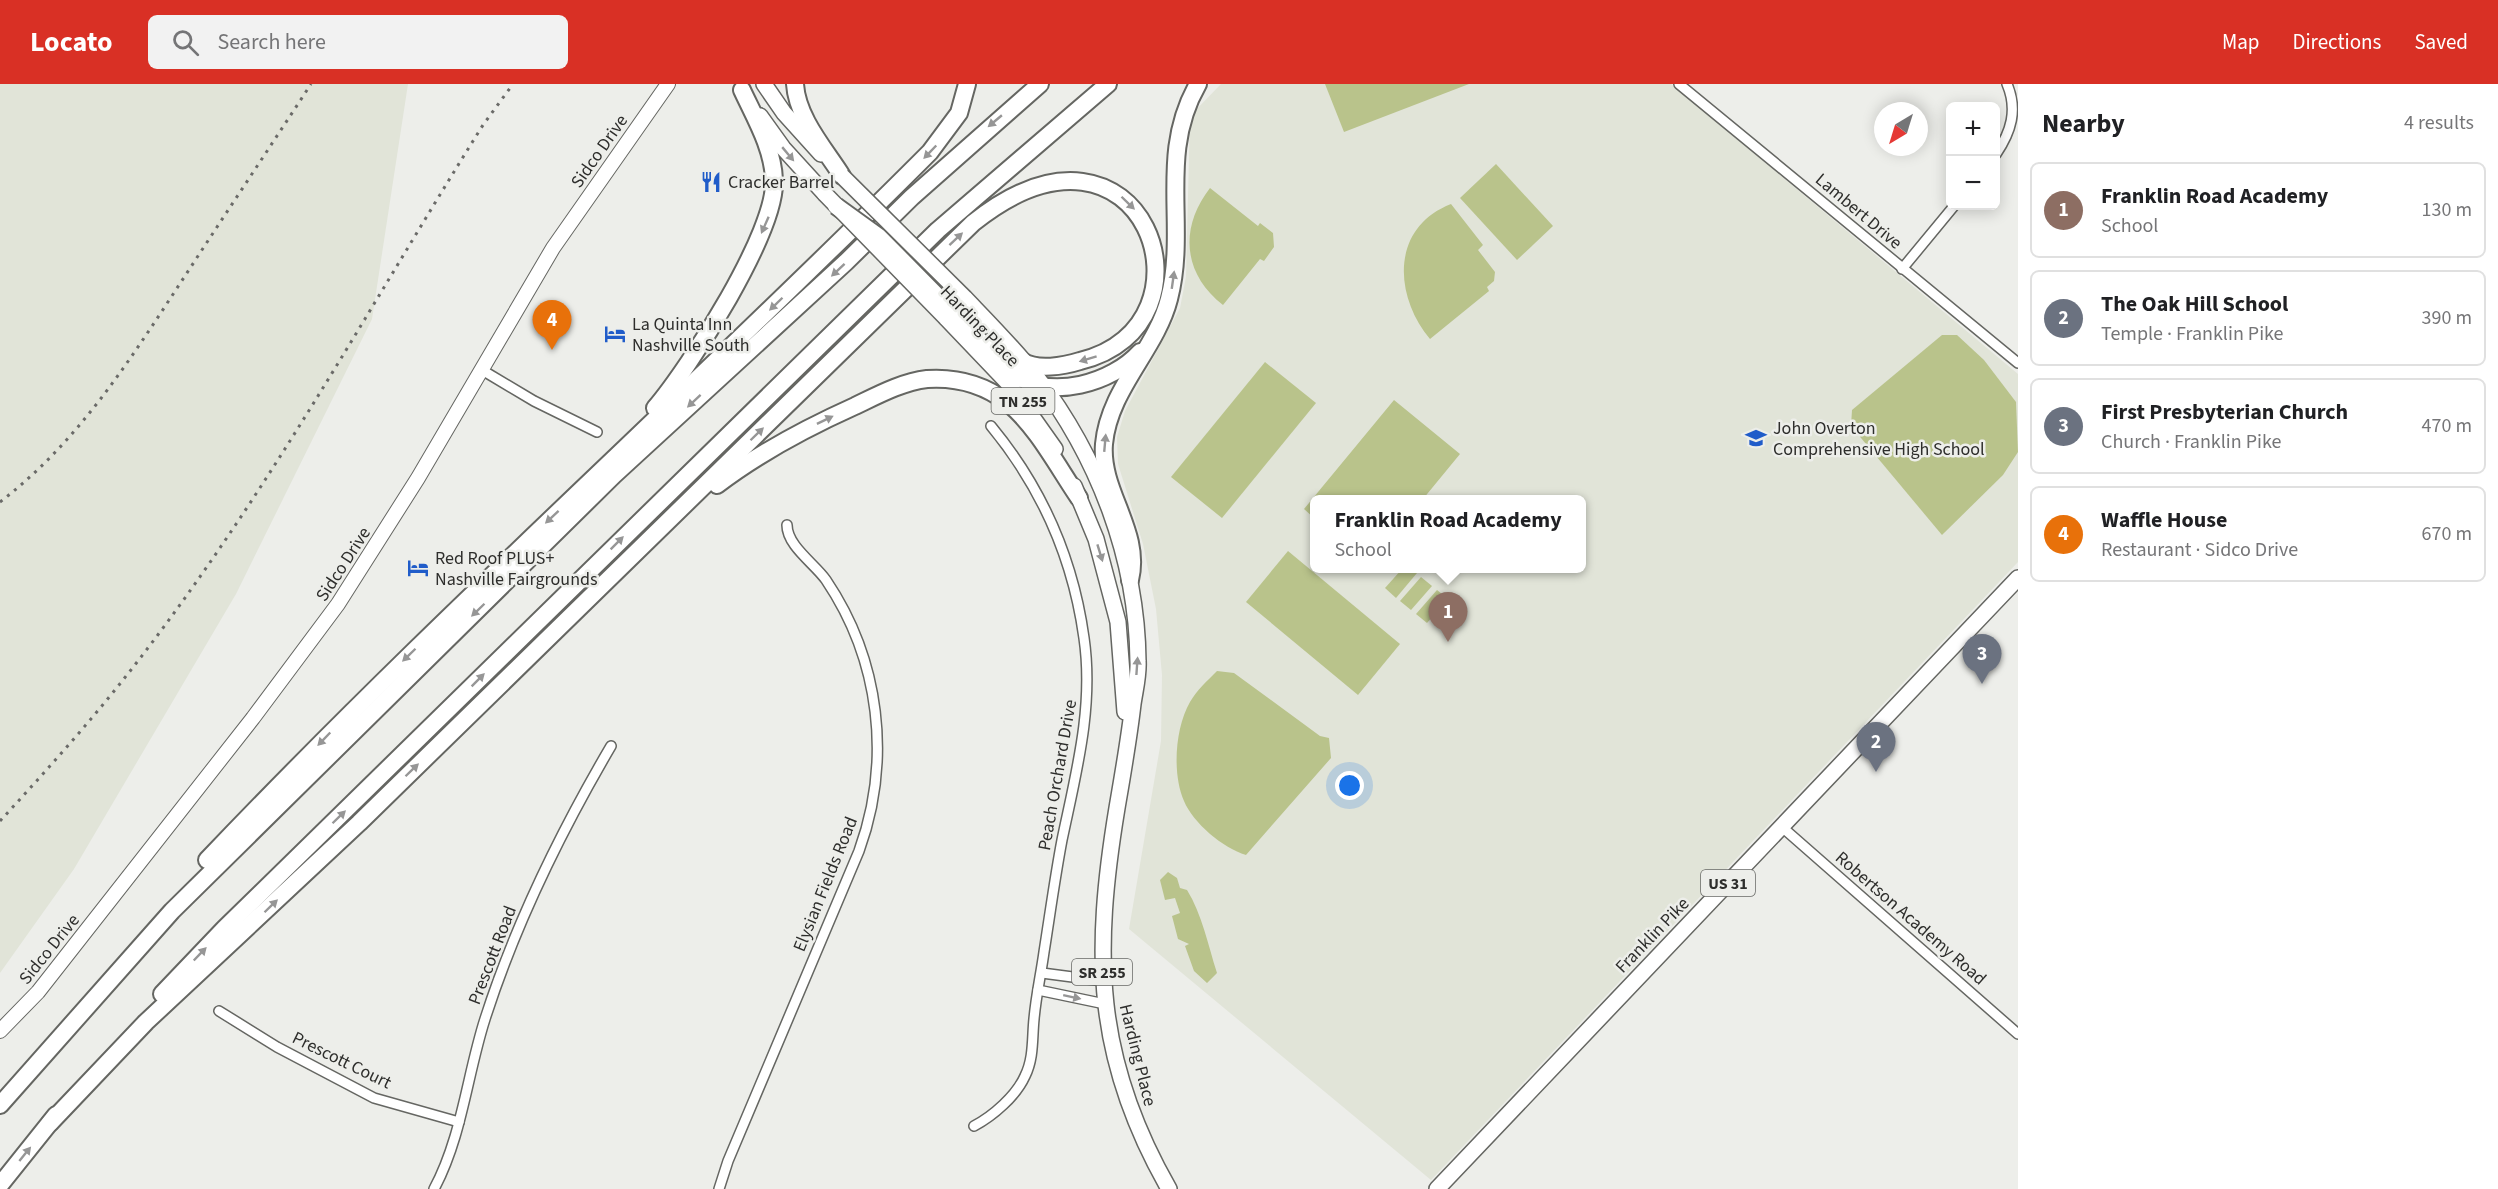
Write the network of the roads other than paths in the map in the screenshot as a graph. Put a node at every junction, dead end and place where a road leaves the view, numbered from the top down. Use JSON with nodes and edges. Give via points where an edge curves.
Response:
{"nodes":[{"id":1,"x":668,"y":84,"type":"edge"},
{"id":2,"x":764,"y":84,"type":"edge"},
{"id":3,"x":795,"y":84,"type":"edge"},
{"id":4,"x":967,"y":84,"type":"edge"},
{"id":5,"x":1040,"y":84,"type":"edge"},
{"id":6,"x":1108,"y":84,"type":"edge"},
{"id":7,"x":1198,"y":84,"type":"edge"},
{"id":8,"x":1680,"y":84,"type":"edge"},
{"id":9,"x":2007,"y":84,"type":"edge"},
{"id":10,"x":738,"y":86,"type":"edge"},
{"id":11,"x":2000,"y":148,"type":"edge"},
{"id":12,"x":842,"y":176,"type":"junction"},
{"id":13,"x":831,"y":200,"type":"joint"},
{"id":14,"x":1951,"y":210,"type":"edge"},
{"id":15,"x":1902,"y":269,"type":"junction"},
{"id":16,"x":949,"y":315,"type":"junction"},
{"id":17,"x":1154,"y":335,"type":"junction"},
{"id":18,"x":1022,"y":361,"type":"junction"},
{"id":19,"x":2018,"y":363,"type":"edge"},
{"id":20,"x":482,"y":370,"type":"junction"},
{"id":21,"x":1041,"y":384,"type":"junction"},
{"id":22,"x":991,"y":426,"type":"dead end"},
{"id":23,"x":597,"y":432,"type":"dead end"},
{"id":24,"x":608,"y":464,"type":"junction"},
{"id":25,"x":1079,"y":498,"type":"junction"},
{"id":26,"x":787,"y":525,"type":"dead end"},
{"id":27,"x":654,"y":533,"type":"junction"},
{"id":28,"x":2018,"y":578,"type":"edge"},
{"id":29,"x":1130,"y":580,"type":"junction"},
{"id":30,"x":1128,"y":745,"type":"junction"},
{"id":31,"x":611,"y":746,"type":"dead end"},
{"id":32,"x":1782,"y":827,"type":"junction"},
{"id":33,"x":1041,"y":973,"type":"junction"},
{"id":34,"x":1103,"y":981,"type":"junction"},
{"id":35,"x":1038,"y":990,"type":"junction"},
{"id":36,"x":1105,"y":1004,"type":"junction"},
{"id":37,"x":219,"y":1011,"type":"dead end"},
{"id":38,"x":0,"y":1031,"type":"edge"},
{"id":39,"x":2018,"y":1034,"type":"edge"},
{"id":40,"x":0,"y":1090,"type":"edge"},
{"id":41,"x":0,"y":1105,"type":"edge"},
{"id":42,"x":459,"y":1122,"type":"junction"},
{"id":43,"x":50,"y":1123,"type":"junction"},
{"id":44,"x":974,"y":1126,"type":"dead end"},
{"id":45,"x":0,"y":1185,"type":"edge"},
{"id":46,"x":434,"y":1189,"type":"edge"},
{"id":47,"x":719,"y":1189,"type":"edge"},
{"id":48,"x":1169,"y":1189,"type":"edge"},
{"id":49,"x":1437,"y":1189,"type":"edge"}],
"edges":[{"from":1,"to":20,"type":"main road","name":"Sidco Drive","via":[[553,248]]},
{"from":2,"to":12,"type":"main road","name":"Harding Place","number":"TN 255","via":[[794,125]]},
{"from":3,"to":12,"type":"highway","via":[[805,118]]},
{"from":4,"to":24,"type":"highway","one_way":true,"via":[[955,120],[930,152]]},
{"from":5,"to":41,"type":"highway","one_way":true,"via":[[912,197],[614,475],[172,911]]},
{"from":43,"to":6,"type":"highway","one_way":true,"via":[[101,1059],[224,929],[646,513],[938,230]]},
{"from":17,"to":7,"type":"highway","one_way":true,"via":[[1173,279],[1176,144]]},
{"from":8,"to":15,"type":"street","name":"Lambert Drive"},
{"from":9,"to":11,"type":"street","via":[[2013,118]]},
{"from":10,"to":13,"type":"main road","one_way":true,"via":[[783,148]]},
{"from":10,"to":24,"type":"highway","one_way":true,"via":[[772,162],[774,190],[768,218],[683,371]]},
{"from":12,"to":18,"type":"main road","name":"Harding Place","number":"TN 255","bridge":true,"via":[[965,297]]},
{"from":13,"to":16,"type":"highway","bridge":true,"via":[[879,237]]},
{"from":14,"to":15,"type":"street"},
{"from":15,"to":19,"type":"street","name":"Lambert Drive"},
{"from":16,"to":21,"type":"highway","via":[[1014,374]]},
{"from":16,"to":25,"type":"main road","name":"Harding Place","number":"TN 255","via":[[1030,410],[1061,459]]},
{"from":17,"to":21,"type":"highway","via":[[1135,358],[1101,379],[1075,385]]},
{"from":29,"to":17,"type":"highway","one_way":true,"via":[[1134,553],[1107,474],[1104,443],[1114,407]]},
{"from":18,"to":21,"type":"main road","name":"Harding Place","number":"TN 255"},
{"from":27,"to":18,"type":"highway","one_way":true,"via":[[985,213],[1015,195],[1048,184],[1079,181],[1106,187],[1135,210],[1149,234],[1155,270],[1149,306],[1127,337],[1097,356],[1056,366]]},
{"from":20,"to":23,"type":"street"},
{"from":20,"to":38,"type":"main road","name":"Sidco Drive","via":[[377,545],[318,632],[69,952]]},
{"from":21,"to":29,"type":"main road","name":"Harding Place","number":"TN 255","via":[[1096,476]]},
{"from":22,"to":33,"type":"street","name":"Peach Orchard Drive","via":[[1038,493],[1059,536],[1081,616],[1088,675],[1080,753]]},
{"from":24,"to":40,"type":"highway","one_way":true,"via":[[504,561],[272,792],[88,984]]},
{"from":27,"to":25,"type":"highway","one_way":true,"via":[[783,441],[889,390],[934,379],[976,385],[1010,404]]},
{"from":25,"to":30,"type":"main road","name":"Harding Place","number":"TN 255","one_way":true,"via":[[1096,538],[1118,622]]},
{"from":26,"to":47,"type":"street","name":"Elysian Fields Road","via":[[791,539],[837,598],[862,652],[877,723],[876,786],[859,851]]},
{"from":43,"to":27,"type":"highway","one_way":true,"via":[[146,1022],[358,823]]},
{"from":28,"to":32,"type":"main road","name":"Franklin Pike","number":"US 31"},
{"from":30,"to":29,"type":"main road","name":"Harding Place","number":"TN 255","one_way":true,"via":[[1138,663]]},
{"from":30,"to":34,"type":"main road","name":"Harding Place","number":"SR 255","via":[[1106,881]]},
{"from":31,"to":42,"type":"street","name":"Prescott Road","via":[[551,853],[522,919],[485,1018]]},
{"from":32,"to":39,"type":"street","name":"Robertson Academy Road"},
{"from":32,"to":49,"type":"main road","name":"Franklin Pike","number":"US 31"},
{"from":33,"to":34,"type":"street"},
{"from":33,"to":35,"type":"street","name":"Peach Orchard Drive"},
{"from":34,"to":36,"type":"main road","name":"Harding Place","number":"SR 255"},
{"from":35,"to":36,"type":"street","one_way":true},
{"from":35,"to":44,"type":"street","name":"Peach Orchard Drive","via":[[1031,1060],[1024,1078],[993,1114]]},
{"from":36,"to":48,"type":"main road","name":"Harding Place","number":"SR 255","via":[[1126,1098]]},
{"from":37,"to":42,"type":"street","name":"Prescott Court","via":[[374,1098]]},
{"from":42,"to":46,"type":"street","name":"Prescott Road"},
{"from":45,"to":43,"type":"highway","one_way":true}]}
